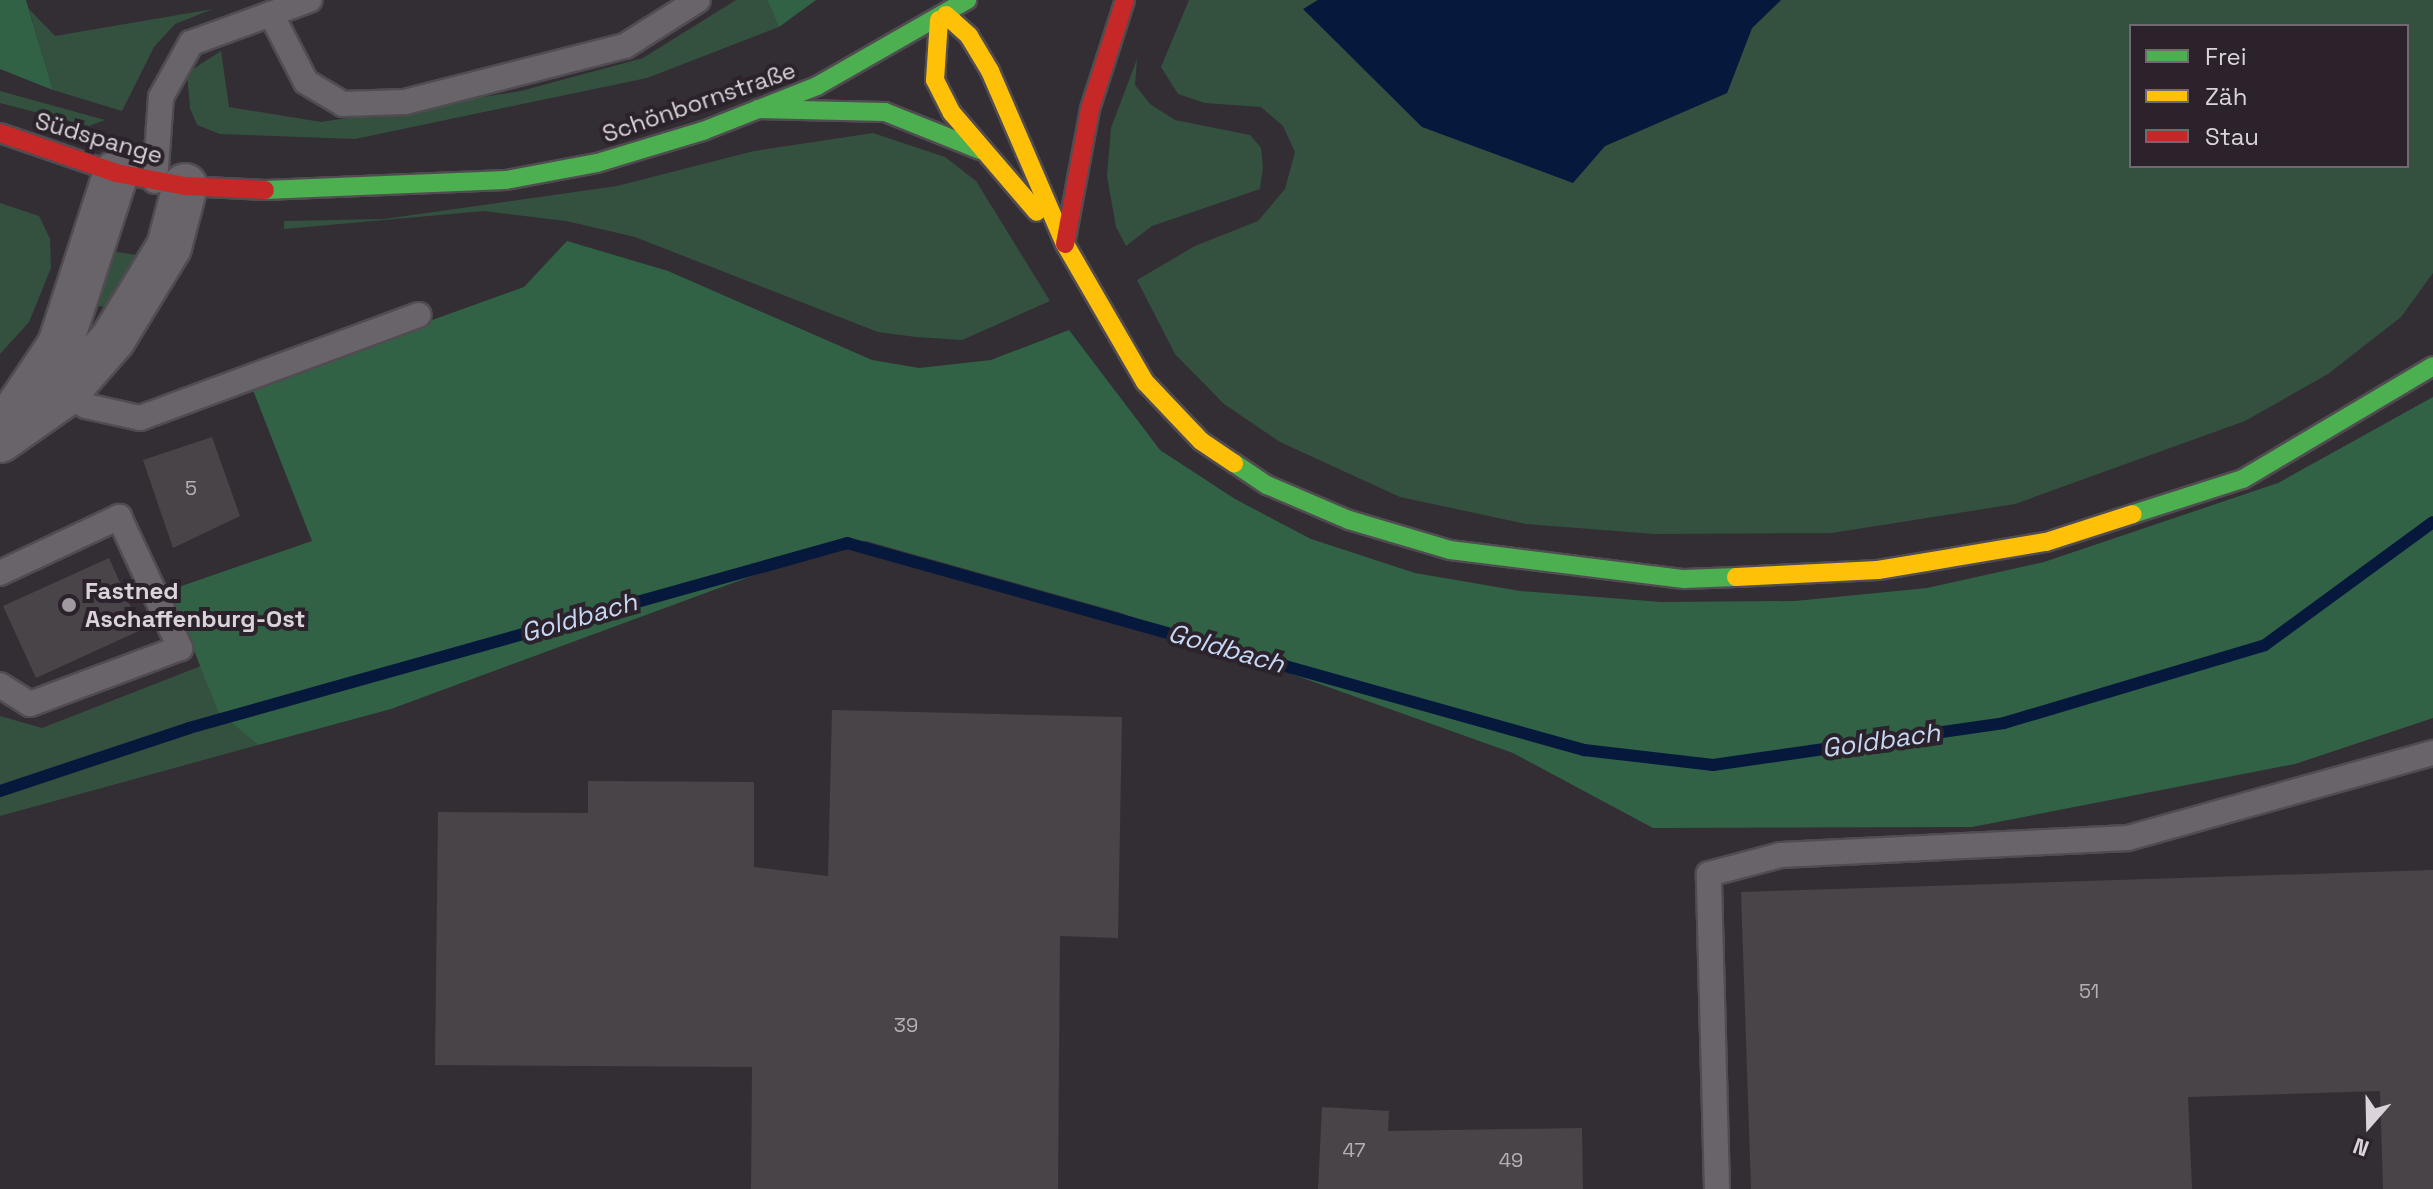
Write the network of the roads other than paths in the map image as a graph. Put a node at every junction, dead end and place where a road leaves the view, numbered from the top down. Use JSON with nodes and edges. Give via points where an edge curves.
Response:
{"nodes":[{"id":1,"x":309,"y":0,"type":"edge"},
{"id":2,"x":698,"y":0,"type":"edge"},
{"id":3,"x":967,"y":0,"type":"edge"},
{"id":4,"x":1125,"y":0,"type":"edge"},
{"id":5,"x":271,"y":14,"type":"junction"},
{"id":6,"x":942,"y":18,"type":"junction"},
{"id":7,"x":758,"y":109,"type":"junction"},
{"id":8,"x":0,"y":133,"type":"edge"},
{"id":9,"x":986,"y":153,"type":"junction"},
{"id":10,"x":152,"y":180,"type":"junction"},
{"id":11,"x":1065,"y":244,"type":"junction"},
{"id":12,"x":419,"y":315,"type":"dead end"},
{"id":13,"x":2429,"y":357,"type":"edge"},
{"id":14,"x":51,"y":387,"type":"junction"},
{"id":15,"x":0,"y":430,"type":"edge"},
{"id":16,"x":0,"y":440,"type":"edge"},
{"id":17,"x":0,"y":573,"type":"edge"},
{"id":18,"x":0,"y":685,"type":"edge"},
{"id":19,"x":2433,"y":753,"type":"edge"},
{"id":20,"x":1717,"y":1189,"type":"edge"}],
"edges":[{"from":1,"to":5,"type":"lane"},
{"from":2,"to":5,"type":"lane","via":[[625,46],[405,102],[343,104],[306,82]]},
{"from":3,"to":6,"type":"main road","name":"Schönbornstraße"},
{"from":4,"to":11,"type":"main road","via":[[1090,109]]},
{"from":5,"to":10,"type":"lane","via":[[191,43],[161,97]]},
{"from":6,"to":7,"type":"main road","name":"Schönbornstraße"},
{"from":6,"to":9,"type":"main road","via":[[935,80],[952,113]]},
{"from":6,"to":11,"type":"main road","via":[[969,36],[990,71]]},
{"from":7,"to":9,"type":"main road","via":[[885,112]]},
{"from":7,"to":10,"type":"main road","name":"Schönbornstraße","via":[[597,163],[506,180],[285,191]]},
{"from":8,"to":10,"type":"main road","name":"Südspange"},
{"from":9,"to":11,"type":"main road"},
{"from":10,"to":14,"type":"street","via":[[65,331]]},
{"from":10,"to":14,"type":"street","via":[[169,247],[143,294]]},
{"from":11,"to":13,"type":"main road","via":[[1145,382],[1201,441],[1267,485],[1349,520],[1450,550],[1562,568],[1684,579],[1878,570],[2046,542],[2243,479],[2404,383]]},
{"from":12,"to":14,"type":"lane","via":[[140,418]]},
{"from":14,"to":15,"type":"street"},
{"from":14,"to":16,"type":"street"},
{"from":17,"to":18,"type":"lane","via":[[119,517],[180,648],[30,704]]},
{"from":19,"to":20,"type":"lane","via":[[2128,838],[1781,855],[1709,874]]}]}
